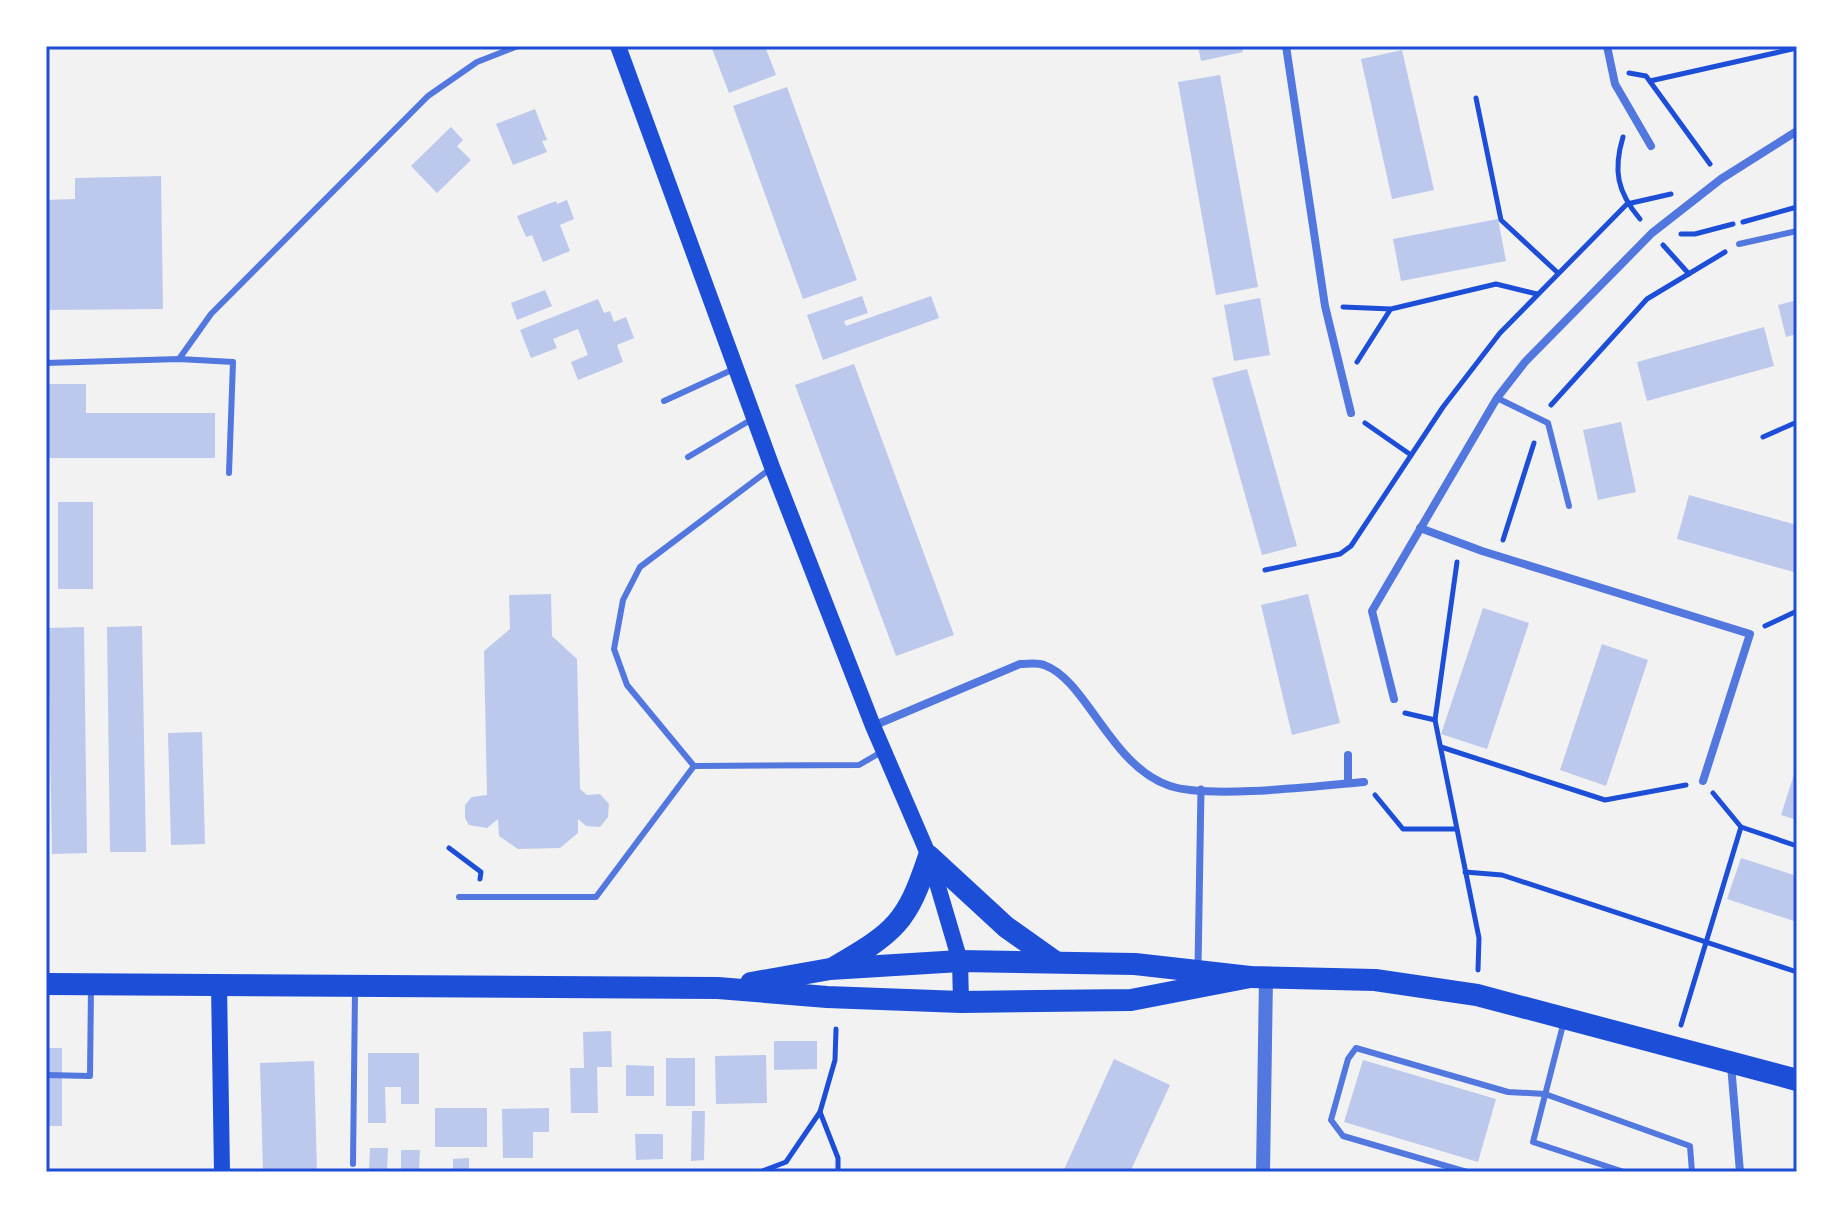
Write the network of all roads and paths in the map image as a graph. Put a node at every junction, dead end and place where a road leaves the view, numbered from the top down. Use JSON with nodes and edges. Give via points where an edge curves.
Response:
{"nodes":[{"id":1,"x":518,"y":46,"type":"edge"},
{"id":2,"x":618,"y":46,"type":"edge"},
{"id":3,"x":1286,"y":46,"type":"edge"},
{"id":4,"x":1607,"y":46,"type":"edge"},
{"id":5,"x":1797,"y":48,"type":"edge"},
{"id":6,"x":1612,"y":71,"type":"junction"},
{"id":7,"x":1650,"y":81,"type":"junction"},
{"id":8,"x":1476,"y":98,"type":"dead end"},
{"id":9,"x":1631,"y":112,"type":"junction"},
{"id":10,"x":1797,"y":131,"type":"edge"},
{"id":11,"x":1651,"y":146,"type":"dead end"},
{"id":12,"x":1718,"y":181,"type":"junction"},
{"id":13,"x":1627,"y":204,"type":"junction"},
{"id":14,"x":1797,"y":207,"type":"edge"},
{"id":15,"x":1797,"y":231,"type":"edge"},
{"id":16,"x":1652,"y":233,"type":"junction"},
{"id":17,"x":1739,"y":244,"type":"joint"},
{"id":18,"x":1558,"y":273,"type":"junction"},
{"id":19,"x":1689,"y":274,"type":"junction"},
{"id":20,"x":1538,"y":294,"type":"junction"},
{"id":21,"x":1325,"y":306,"type":"junction"},
{"id":22,"x":1391,"y":309,"type":"junction"},
{"id":23,"x":179,"y":359,"type":"junction"},
{"id":24,"x":46,"y":363,"type":"edge"},
{"id":25,"x":735,"y":369,"type":"junction"},
{"id":26,"x":1344,"y":383,"type":"junction"},
{"id":27,"x":1497,"y":398,"type":"junction"},
{"id":28,"x":664,"y":401,"type":"dead end"},
{"id":29,"x":1351,"y":413,"type":"joint"},
{"id":30,"x":754,"y":418,"type":"junction"},
{"id":31,"x":1541,"y":420,"type":"junction"},
{"id":32,"x":1797,"y":422,"type":"edge"},
{"id":33,"x":1763,"y":437,"type":"dead end"},
{"id":34,"x":1411,"y":455,"type":"junction"},
{"id":35,"x":688,"y":457,"type":"dead end"},
{"id":36,"x":772,"y":467,"type":"junction"},
{"id":37,"x":229,"y":473,"type":"dead end"},
{"id":38,"x":1569,"y":506,"type":"dead end"},
{"id":39,"x":1420,"y":528,"type":"junction"},
{"id":40,"x":1460,"y":543,"type":"junction"},
{"id":41,"x":1498,"y":556,"type":"junction"},
{"id":42,"x":1265,"y":570,"type":"dead end"},
{"id":43,"x":1797,"y":611,"type":"edge"},
{"id":44,"x":1750,"y":634,"type":"junction"},
{"id":45,"x":1394,"y":699,"type":"joint"},
{"id":46,"x":1435,"y":720,"type":"junction"},
{"id":47,"x":873,"y":726,"type":"junction"},
{"id":48,"x":1441,"y":747,"type":"junction"},
{"id":49,"x":883,"y":751,"type":"junction"},
{"id":50,"x":1348,"y":755,"type":"dead end"},
{"id":51,"x":694,"y":766,"type":"junction"},
{"id":52,"x":1703,"y":781,"type":"junction"},
{"id":53,"x":1364,"y":782,"type":"joint"},
{"id":54,"x":1348,"y":783,"type":"junction"},
{"id":55,"x":1201,"y":789,"type":"junction"},
{"id":56,"x":1741,"y":827,"type":"junction"},
{"id":57,"x":1456,"y":829,"type":"junction"},
{"id":58,"x":1797,"y":846,"type":"edge"},
{"id":59,"x":449,"y":848,"type":"dead end"},
{"id":60,"x":929,"y":856,"type":"junction"},
{"id":61,"x":481,"y":872,"type":"dead end"},
{"id":62,"x":1465,"y":872,"type":"junction"},
{"id":63,"x":459,"y":897,"type":"dead end"},
{"id":64,"x":1705,"y":942,"type":"junction"},
{"id":65,"x":960,"y":961,"type":"junction"},
{"id":66,"x":1054,"y":961,"type":"junction"},
{"id":67,"x":830,"y":969,"type":"junction"},
{"id":68,"x":1198,"y":970,"type":"junction"},
{"id":69,"x":1797,"y":972,"type":"edge"},
{"id":70,"x":1258,"y":977,"type":"junction"},
{"id":71,"x":46,"y":984,"type":"edge"},
{"id":72,"x":91,"y":984,"type":"junction"},
{"id":73,"x":219,"y":984,"type":"junction"},
{"id":74,"x":355,"y":985,"type":"junction"},
{"id":75,"x":718,"y":988,"type":"junction"},
{"id":76,"x":1477,"y":995,"type":"junction"},
{"id":77,"x":961,"y":1002,"type":"junction"},
{"id":78,"x":1565,"y":1018,"type":"junction"},
{"id":79,"x":836,"y":1029,"type":"dead end"},
{"id":80,"x":1674,"y":1048,"type":"junction"},
{"id":81,"x":1731,"y":1063,"type":"junction"},
{"id":82,"x":46,"y":1075,"type":"edge"},
{"id":83,"x":1797,"y":1080,"type":"edge"},
{"id":84,"x":1545,"y":1094,"type":"junction"},
{"id":85,"x":820,"y":1112,"type":"junction"},
{"id":86,"x":353,"y":1164,"type":"dead end"},
{"id":87,"x":222,"y":1172,"type":"edge"},
{"id":88,"x":760,"y":1172,"type":"edge"},
{"id":89,"x":838,"y":1172,"type":"edge"},
{"id":90,"x":1263,"y":1172,"type":"edge"},
{"id":91,"x":1467,"y":1172,"type":"edge"},
{"id":92,"x":1624,"y":1172,"type":"edge"},
{"id":93,"x":1692,"y":1172,"type":"edge"},
{"id":94,"x":1740,"y":1172,"type":"edge"}],
"edges":[{"from":1,"to":23,"type":"lane","via":[[477,62],[428,96],[211,314]]},
{"from":2,"to":25,"type":"main road"},
{"from":3,"to":21,"type":"street"},
{"from":4,"to":6,"type":"street"},
{"from":5,"to":7,"type":"path"},
{"from":6,"to":7,"type":"path"},
{"from":6,"to":9,"type":"street"},
{"from":7,"to":12,"type":"path"},
{"from":8,"to":18,"type":"path","via":[[1501,220]]},
{"from":9,"to":11,"type":"street"},
{"from":9,"to":13,"type":"path","via":[[1615,163]]},
{"from":10,"to":12,"type":"street"},
{"from":12,"to":13,"type":"path"},
{"from":12,"to":16,"type":"street"},
{"from":13,"to":18,"type":"path"},
{"from":14,"to":16,"type":"path","via":[[1695,234]]},
{"from":15,"to":17,"type":"lane"},
{"from":16,"to":19,"type":"path"},
{"from":16,"to":27,"type":"street","via":[[1525,362]]},
{"from":17,"to":19,"type":"path"},
{"from":18,"to":20,"type":"path"},
{"from":19,"to":31,"type":"path","via":[[1647,299]]},
{"from":20,"to":22,"type":"path","via":[[1496,284]]},
{"from":20,"to":34,"type":"path","via":[[1500,333]]},
{"from":21,"to":22,"type":"path"},
{"from":21,"to":26,"type":"street"},
{"from":22,"to":26,"type":"path"},
{"from":23,"to":24,"type":"lane"},
{"from":23,"to":37,"type":"lane","via":[[233,362]]},
{"from":25,"to":28,"type":"lane"},
{"from":25,"to":30,"type":"main road"},
{"from":26,"to":29,"type":"street"},
{"from":27,"to":31,"type":"lane"},
{"from":27,"to":39,"type":"street"},
{"from":29,"to":34,"type":"path"},
{"from":30,"to":35,"type":"lane"},
{"from":30,"to":36,"type":"main road"},
{"from":31,"to":38,"type":"lane","via":[[1548,423]]},
{"from":31,"to":41,"type":"path"},
{"from":32,"to":33,"type":"path"},
{"from":34,"to":42,"type":"path","via":[[1351,546],[1340,554]]},
{"from":36,"to":47,"type":"main road"},
{"from":36,"to":51,"type":"lane","via":[[640,567],[623,600],[614,649],[627,685]]},
{"from":39,"to":40,"type":"street"},
{"from":39,"to":45,"type":"street","via":[[1372,611]]},
{"from":40,"to":41,"type":"street"},
{"from":40,"to":46,"type":"path"},
{"from":41,"to":44,"type":"street"},
{"from":43,"to":44,"type":"path"},
{"from":44,"to":52,"type":"street"},
{"from":45,"to":46,"type":"path","via":[[1398,712]]},
{"from":46,"to":48,"type":"path"},
{"from":47,"to":49,"type":"main road"},
{"from":47,"to":55,"type":"street","via":[[1020,664],[1042,664],[1061,674],[1139,769],[1170,786]]},
{"from":48,"to":52,"type":"path","via":[[1605,800]]},
{"from":48,"to":57,"type":"path"},
{"from":49,"to":51,"type":"lane","via":[[859,765]]},
{"from":49,"to":60,"type":"main road"},
{"from":50,"to":54,"type":"street"},
{"from":51,"to":63,"type":"lane","via":[[596,897]]},
{"from":52,"to":56,"type":"path"},
{"from":53,"to":54,"type":"street"},
{"from":53,"to":57,"type":"path","via":[[1403,829]]},
{"from":54,"to":55,"type":"street"},
{"from":55,"to":68,"type":"street"},
{"from":56,"to":58,"type":"path"},
{"from":56,"to":64,"type":"path"},
{"from":57,"to":62,"type":"path"},
{"from":59,"to":61,"type":"path"},
{"from":60,"to":65,"type":"main road"},
{"from":60,"to":66,"type":"highway","via":[[1006,927]]},
{"from":60,"to":67,"type":"highway","via":[[915,899],[897,927]]},
{"from":62,"to":64,"type":"path","via":[[1502,875]]},
{"from":62,"to":76,"type":"path","via":[[1479,938]]},
{"from":64,"to":69,"type":"path"},
{"from":64,"to":80,"type":"path"},
{"from":65,"to":66,"type":"highway"},
{"from":65,"to":67,"type":"highway"},
{"from":65,"to":77,"type":"main road"},
{"from":66,"to":68,"type":"highway"},
{"from":67,"to":75,"type":"highway"},
{"from":68,"to":70,"type":"highway"},
{"from":70,"to":76,"type":"highway","via":[[1375,980]]},
{"from":70,"to":77,"type":"highway","via":[[1131,1000]]},
{"from":70,"to":90,"type":"street"},
{"from":71,"to":72,"type":"highway"},
{"from":72,"to":73,"type":"highway"},
{"from":72,"to":82,"type":"lane","via":[[90,1076]]},
{"from":73,"to":74,"type":"highway"},
{"from":73,"to":87,"type":"main road"},
{"from":74,"to":75,"type":"highway"},
{"from":74,"to":86,"type":"lane"},
{"from":75,"to":77,"type":"highway"},
{"from":76,"to":78,"type":"highway"},
{"from":78,"to":80,"type":"highway"},
{"from":78,"to":84,"type":"lane"},
{"from":79,"to":85,"type":"path","via":[[835,1060]]},
{"from":80,"to":81,"type":"highway"},
{"from":81,"to":83,"type":"highway"},
{"from":81,"to":94,"type":"street"},
{"from":84,"to":91,"type":"lane","via":[[1508,1092],[1356,1048],[1331,1120],[1343,1136]]},
{"from":84,"to":92,"type":"lane","via":[[1533,1142]]},
{"from":84,"to":93,"type":"lane","via":[[1690,1146]]},
{"from":85,"to":88,"type":"path","via":[[786,1162]]},
{"from":85,"to":89,"type":"path","via":[[838,1158]]}]}
